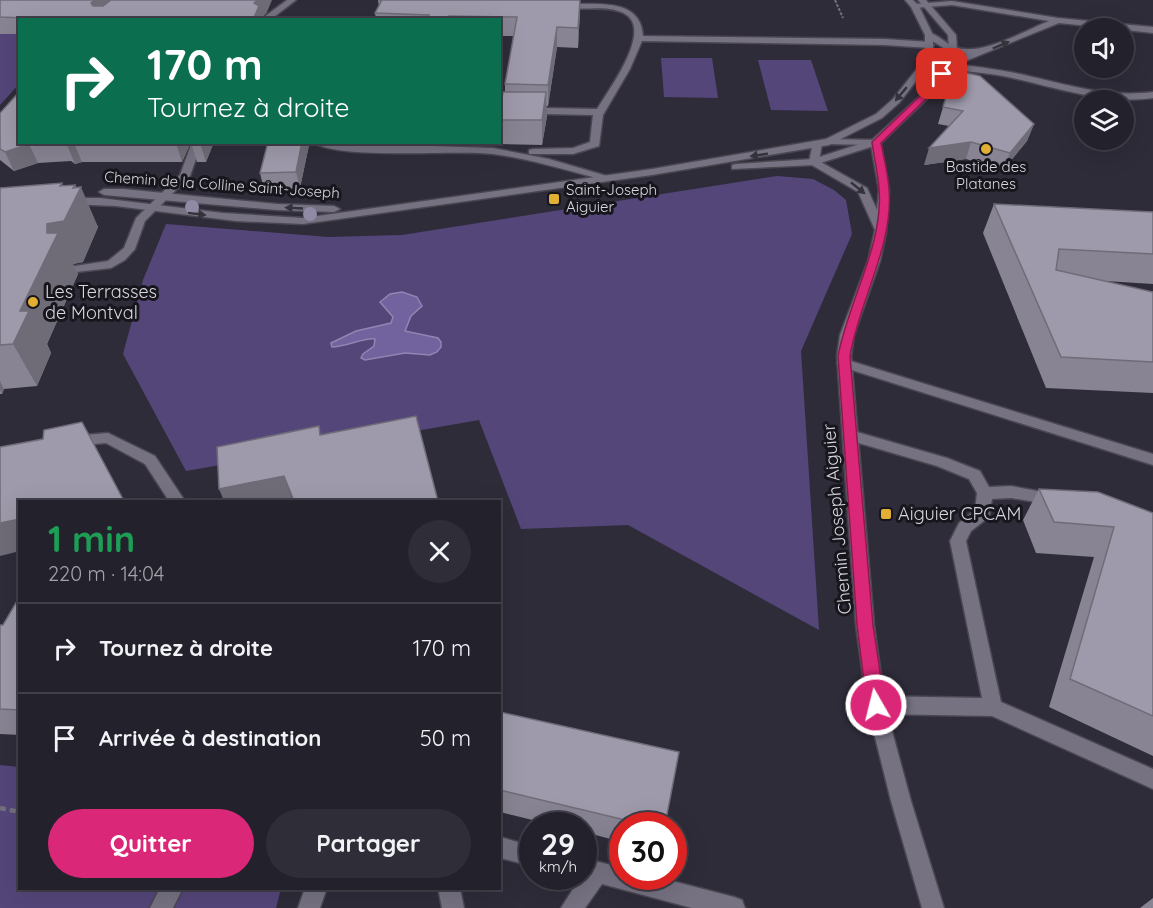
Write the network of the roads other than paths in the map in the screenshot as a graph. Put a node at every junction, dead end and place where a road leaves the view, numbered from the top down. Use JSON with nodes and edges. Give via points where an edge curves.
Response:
{"nodes":[{"id":1,"x":292,"y":0,"type":"edge"},
{"id":2,"x":959,"y":0,"type":"edge"},
{"id":3,"x":918,"y":2,"type":"edge"},
{"id":4,"x":574,"y":6,"type":"edge"},
{"id":5,"x":989,"y":9,"type":"junction"},
{"id":6,"x":267,"y":18,"type":"edge"},
{"id":7,"x":1058,"y":20,"type":"junction"},
{"id":8,"x":1153,"y":30,"type":"edge"},
{"id":9,"x":639,"y":38,"type":"junction"},
{"id":10,"x":930,"y":40,"type":"junction"},
{"id":11,"x":953,"y":50,"type":"junction"},
{"id":12,"x":981,"y":53,"type":"junction"},
{"id":13,"x":946,"y":66,"type":"junction"},
{"id":14,"x":1153,"y":95,"type":"edge"},
{"id":15,"x":501,"y":110,"type":"edge"},
{"id":16,"x":600,"y":112,"type":"junction"},
{"id":17,"x":829,"y":142,"type":"junction"},
{"id":18,"x":876,"y":142,"type":"junction"},
{"id":19,"x":196,"y":144,"type":"edge"},
{"id":20,"x":324,"y":144,"type":"edge"},
{"id":21,"x":817,"y":144,"type":"junction"},
{"id":22,"x":493,"y":151,"type":"junction"},
{"id":23,"x":814,"y":162,"type":"junction"},
{"id":24,"x":652,"y":172,"type":"junction"},
{"id":25,"x":609,"y":178,"type":"junction"},
{"id":26,"x":165,"y":195,"type":"junction"},
{"id":27,"x":153,"y":207,"type":"junction"},
{"id":28,"x":395,"y":208,"type":"junction"},
{"id":29,"x":880,"y":232,"type":"junction"},
{"id":30,"x":72,"y":270,"type":"dead end"},
{"id":31,"x":844,"y":363,"type":"junction"},
{"id":32,"x":850,"y":435,"type":"junction"},
{"id":33,"x":60,"y":442,"type":"edge"},
{"id":34,"x":1153,"y":460,"type":"edge"},
{"id":35,"x":985,"y":493,"type":"junction"},
{"id":36,"x":176,"y":500,"type":"edge"},
{"id":37,"x":1072,"y":504,"type":"edge"},
{"id":38,"x":876,"y":705,"type":"junction"},
{"id":39,"x":993,"y":707,"type":"junction"},
{"id":40,"x":1153,"y":779,"type":"edge"},
{"id":41,"x":501,"y":848,"type":"edge"},
{"id":42,"x":519,"y":853,"type":"edge"},
{"id":43,"x":597,"y":873,"type":"edge"},
{"id":44,"x":171,"y":890,"type":"edge"},
{"id":45,"x":315,"y":890,"type":"edge"},
{"id":46,"x":449,"y":890,"type":"edge"},
{"id":47,"x":581,"y":890,"type":"edge"},
{"id":48,"x":161,"y":908,"type":"edge"},
{"id":49,"x":309,"y":908,"type":"edge"},
{"id":50,"x":453,"y":908,"type":"edge"},
{"id":51,"x":572,"y":908,"type":"edge"},
{"id":52,"x":734,"y":908,"type":"edge"},
{"id":53,"x":933,"y":908,"type":"edge"}],
"edges":[{"from":1,"to":6,"type":"street"},
{"from":2,"to":5,"type":"street"},
{"from":3,"to":5,"type":"street"},
{"from":3,"to":10,"type":"street"},
{"from":3,"to":11,"type":"street","via":[[952,35]]},
{"from":4,"to":9,"type":"street","via":[[625,8],[637,18]]},
{"from":5,"to":7,"type":"street"},
{"from":7,"to":8,"type":"street"},
{"from":12,"to":7,"type":"street","one_way":true},
{"from":9,"to":10,"type":"street"},
{"from":9,"to":16,"type":"street"},
{"from":10,"to":11,"type":"street"},
{"from":10,"to":17,"type":"street","name":"Chemin de la Colline Saint-Joseph","one_way":true,"via":[[929,53],[920,71],[896,101],[879,116]]},
{"from":11,"to":12,"type":"street"},
{"from":11,"to":13,"type":"street","name":"Chemin de la Colline Saint-Joseph"},
{"from":12,"to":13,"type":"street"},
{"from":13,"to":14,"type":"street","via":[[1002,73],[1107,99]]},
{"from":13,"to":18,"type":"street","name":"Chemin de la Colline Saint-Joseph","via":[[923,98]]},
{"from":15,"to":16,"type":"street"},
{"from":16,"to":22,"type":"street","via":[[595,144],[586,149],[568,153]]},
{"from":17,"to":18,"type":"street"},
{"from":17,"to":21,"type":"street","name":"Chemin de la Colline Saint-Joseph"},
{"from":18,"to":23,"type":"street","name":"Chemin de la Colline Saint-Joseph"},
{"from":18,"to":29,"type":"street","name":"Chemin Joseph Aiguier","via":[[884,190]]},
{"from":19,"to":26,"type":"street","via":[[185,176]]},
{"from":20,"to":22,"type":"street","via":[[339,148]]},
{"from":21,"to":23,"type":"street"},
{"from":21,"to":24,"type":"street","name":"Chemin de la Colline Saint-Joseph","one_way":true},
{"from":22,"to":25,"type":"street"},
{"from":23,"to":24,"type":"street","name":"Chemin de la Colline Saint-Joseph"},
{"from":23,"to":29,"type":"street","one_way":true,"via":[[863,190]]},
{"from":24,"to":25,"type":"street","name":"Chemin de la Colline Saint-Joseph"},
{"from":25,"to":28,"type":"street","name":"Chemin de la Colline Saint-Joseph"},
{"from":26,"to":27,"type":"street"},
{"from":26,"to":27,"type":"street","name":"Chemin de la Colline Saint-Joseph","via":[[123,192],[58,198]]},
{"from":28,"to":26,"type":"street","name":"Chemin de la Colline Saint-Joseph","one_way":true,"via":[[277,207]]},
{"from":27,"to":28,"type":"street","name":"Chemin de la Colline Saint-Joseph","one_way":true,"via":[[268,221],[303,221]]},
{"from":27,"to":30,"type":"street","via":[[140,220],[129,249],[121,257],[111,264]]},
{"from":29,"to":31,"type":"street","name":"Chemin Joseph Aiguier","via":[[848,335]]},
{"from":31,"to":32,"type":"street","name":"Chemin Joseph Aiguier"},
{"from":31,"to":34,"type":"street"},
{"from":32,"to":35,"type":"street","via":[[975,475]]},
{"from":32,"to":38,"type":"street","name":"Chemin Joseph Aiguier","via":[[865,625]]},
{"from":33,"to":36,"type":"street","via":[[108,438],[150,460]]},
{"from":35,"to":37,"type":"street","via":[[1011,492]]},
{"from":35,"to":39,"type":"street","via":[[983,513],[965,527],[958,541]]},
{"from":38,"to":39,"type":"street"},
{"from":38,"to":53,"type":"street","name":"Chemin Joseph Aiguier"},
{"from":39,"to":40,"type":"street"},
{"from":41,"to":42,"type":"street"},
{"from":43,"to":52,"type":"street"},
{"from":44,"to":48,"type":"street"},
{"from":45,"to":49,"type":"street"},
{"from":46,"to":50,"type":"street"},
{"from":47,"to":51,"type":"street"}]}
